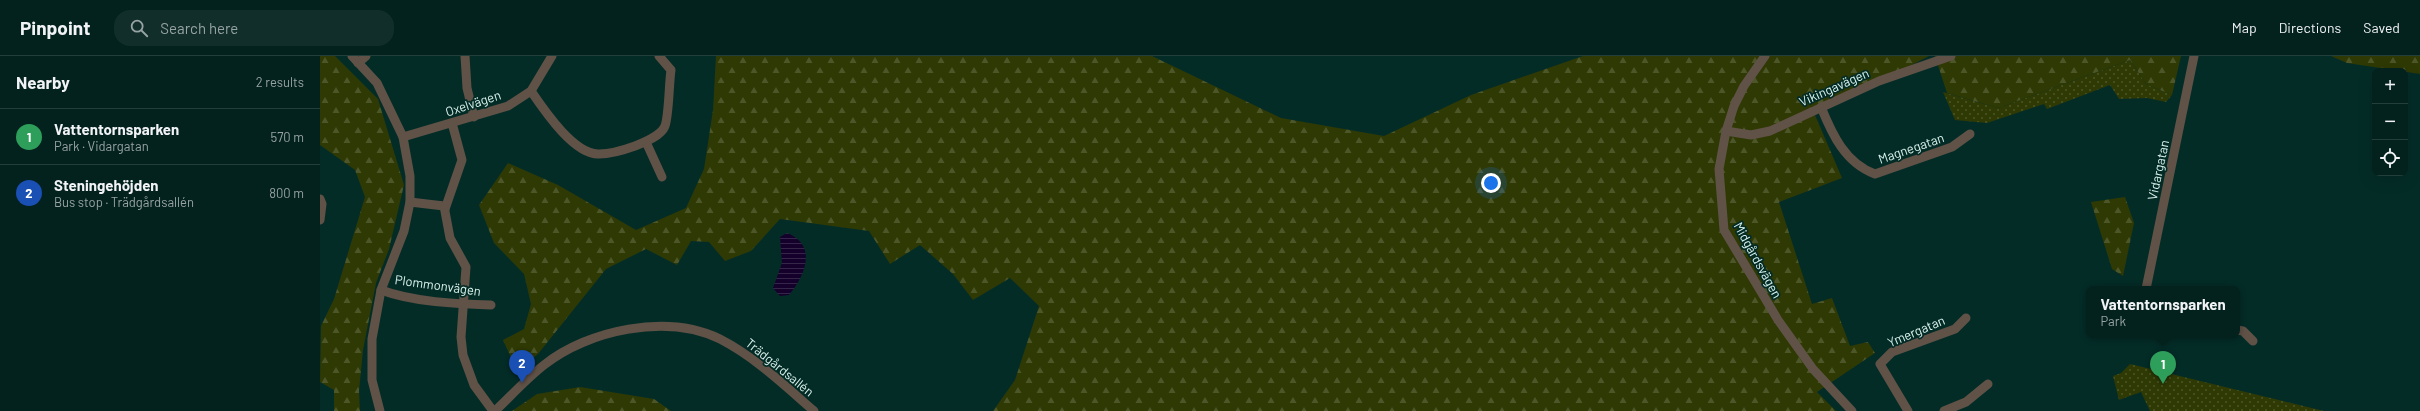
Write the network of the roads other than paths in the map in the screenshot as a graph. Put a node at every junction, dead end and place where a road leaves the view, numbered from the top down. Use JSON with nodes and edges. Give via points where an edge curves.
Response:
{"nodes":[{"id":1,"x":366,"y":56,"type":"edge"},
{"id":2,"x":465,"y":56,"type":"edge"},
{"id":3,"x":552,"y":56,"type":"edge"},
{"id":4,"x":659,"y":56,"type":"edge"},
{"id":5,"x":1765,"y":56,"type":"edge"},
{"id":6,"x":1951,"y":56,"type":"edge"},
{"id":7,"x":2194,"y":56,"type":"edge"},
{"id":8,"x":355,"y":60,"type":"edge"},
{"id":9,"x":531,"y":91,"type":"junction"},
{"id":10,"x":1821,"y":107,"type":"junction"},
{"id":11,"x":474,"y":117,"type":"junction"},
{"id":12,"x":452,"y":123,"type":"junction"},
{"id":13,"x":1726,"y":131,"type":"junction"},
{"id":14,"x":1970,"y":134,"type":"dead end"},
{"id":15,"x":403,"y":137,"type":"junction"},
{"id":16,"x":646,"y":142,"type":"junction"},
{"id":17,"x":662,"y":177,"type":"dead end"},
{"id":18,"x":320,"y":199,"type":"edge"},
{"id":19,"x":410,"y":202,"type":"junction"},
{"id":20,"x":444,"y":209,"type":"junction"},
{"id":21,"x":320,"y":220,"type":"edge"},
{"id":22,"x":2147,"y":286,"type":"edge"},
{"id":23,"x":381,"y":290,"type":"junction"},
{"id":24,"x":464,"y":304,"type":"junction"},
{"id":25,"x":491,"y":305,"type":"dead end"},
{"id":26,"x":1966,"y":318,"type":"dead end"},
{"id":27,"x":2240,"y":330,"type":"edge"},
{"id":28,"x":2253,"y":341,"type":"dead end"},
{"id":29,"x":1988,"y":384,"type":"dead end"},
{"id":30,"x":378,"y":408,"type":"edge"},
{"id":31,"x":494,"y":411,"type":"edge"},
{"id":32,"x":814,"y":411,"type":"edge"},
{"id":33,"x":1852,"y":411,"type":"edge"},
{"id":34,"x":1908,"y":411,"type":"edge"},
{"id":35,"x":1944,"y":411,"type":"edge"}],
"edges":[{"from":1,"to":8,"type":"street"},
{"from":2,"to":11,"type":"street","via":[[466,88]]},
{"from":3,"to":9,"type":"street","name":"Oxelvägen"},
{"from":4,"to":16,"type":"street","via":[[671,70],[665,126]]},
{"from":5,"to":13,"type":"street","name":"Midgårdsvägen","via":[[1744,86]]},
{"from":6,"to":10,"type":"street","name":"Vikingavägen","via":[[1880,81]]},
{"from":7,"to":22,"type":"street","name":"Vidargatan"},
{"from":8,"to":15,"type":"street","via":[[377,83]]},
{"from":9,"to":11,"type":"street","name":"Oxelvägen","via":[[508,106]]},
{"from":9,"to":16,"type":"street","via":[[566,136],[582,148],[598,155],[618,152]]},
{"from":10,"to":13,"type":"street","name":"Vikingavägen","via":[[1770,131],[1751,135]]},
{"from":10,"to":14,"type":"street","name":"Magnegatan","via":[[1832,134],[1846,153],[1855,164],[1875,174],[1952,147]]},
{"from":11,"to":12,"type":"street","name":"Oxelvägen"},
{"from":12,"to":15,"type":"street","name":"Oxelvägen"},
{"from":12,"to":20,"type":"street","via":[[462,160]]},
{"from":13,"to":33,"type":"street","name":"Midgårdsvägen","via":[[1719,169],[1724,230],[1778,320],[1813,369]]},
{"from":15,"to":19,"type":"street","via":[[410,176]]},
{"from":16,"to":17,"type":"street"},
{"from":18,"to":21,"type":"street"},
{"from":19,"to":20,"type":"street","via":[[444,206]]},
{"from":19,"to":23,"type":"street","via":[[404,231]]},
{"from":20,"to":24,"type":"street","via":[[450,238],[466,267]]},
{"from":23,"to":24,"type":"street","name":"Plommonvägen"},
{"from":23,"to":30,"type":"street","via":[[372,339],[372,380]]},
{"from":24,"to":25,"type":"street","name":"Plommonvägen"},
{"from":24,"to":31,"type":"street","via":[[461,337],[463,355],[474,385]]},
{"from":26,"to":34,"type":"street","name":"Ymergatan","via":[[1955,329],[1892,352],[1880,364]]},
{"from":27,"to":28,"type":"street"},
{"from":29,"to":35,"type":"street","via":[[1966,402]]},
{"from":31,"to":32,"type":"street","name":"Trädgårdsallén","via":[[544,365],[576,345],[591,338],[627,329],[668,327],[701,332],[734,347],[754,360]]}]}
